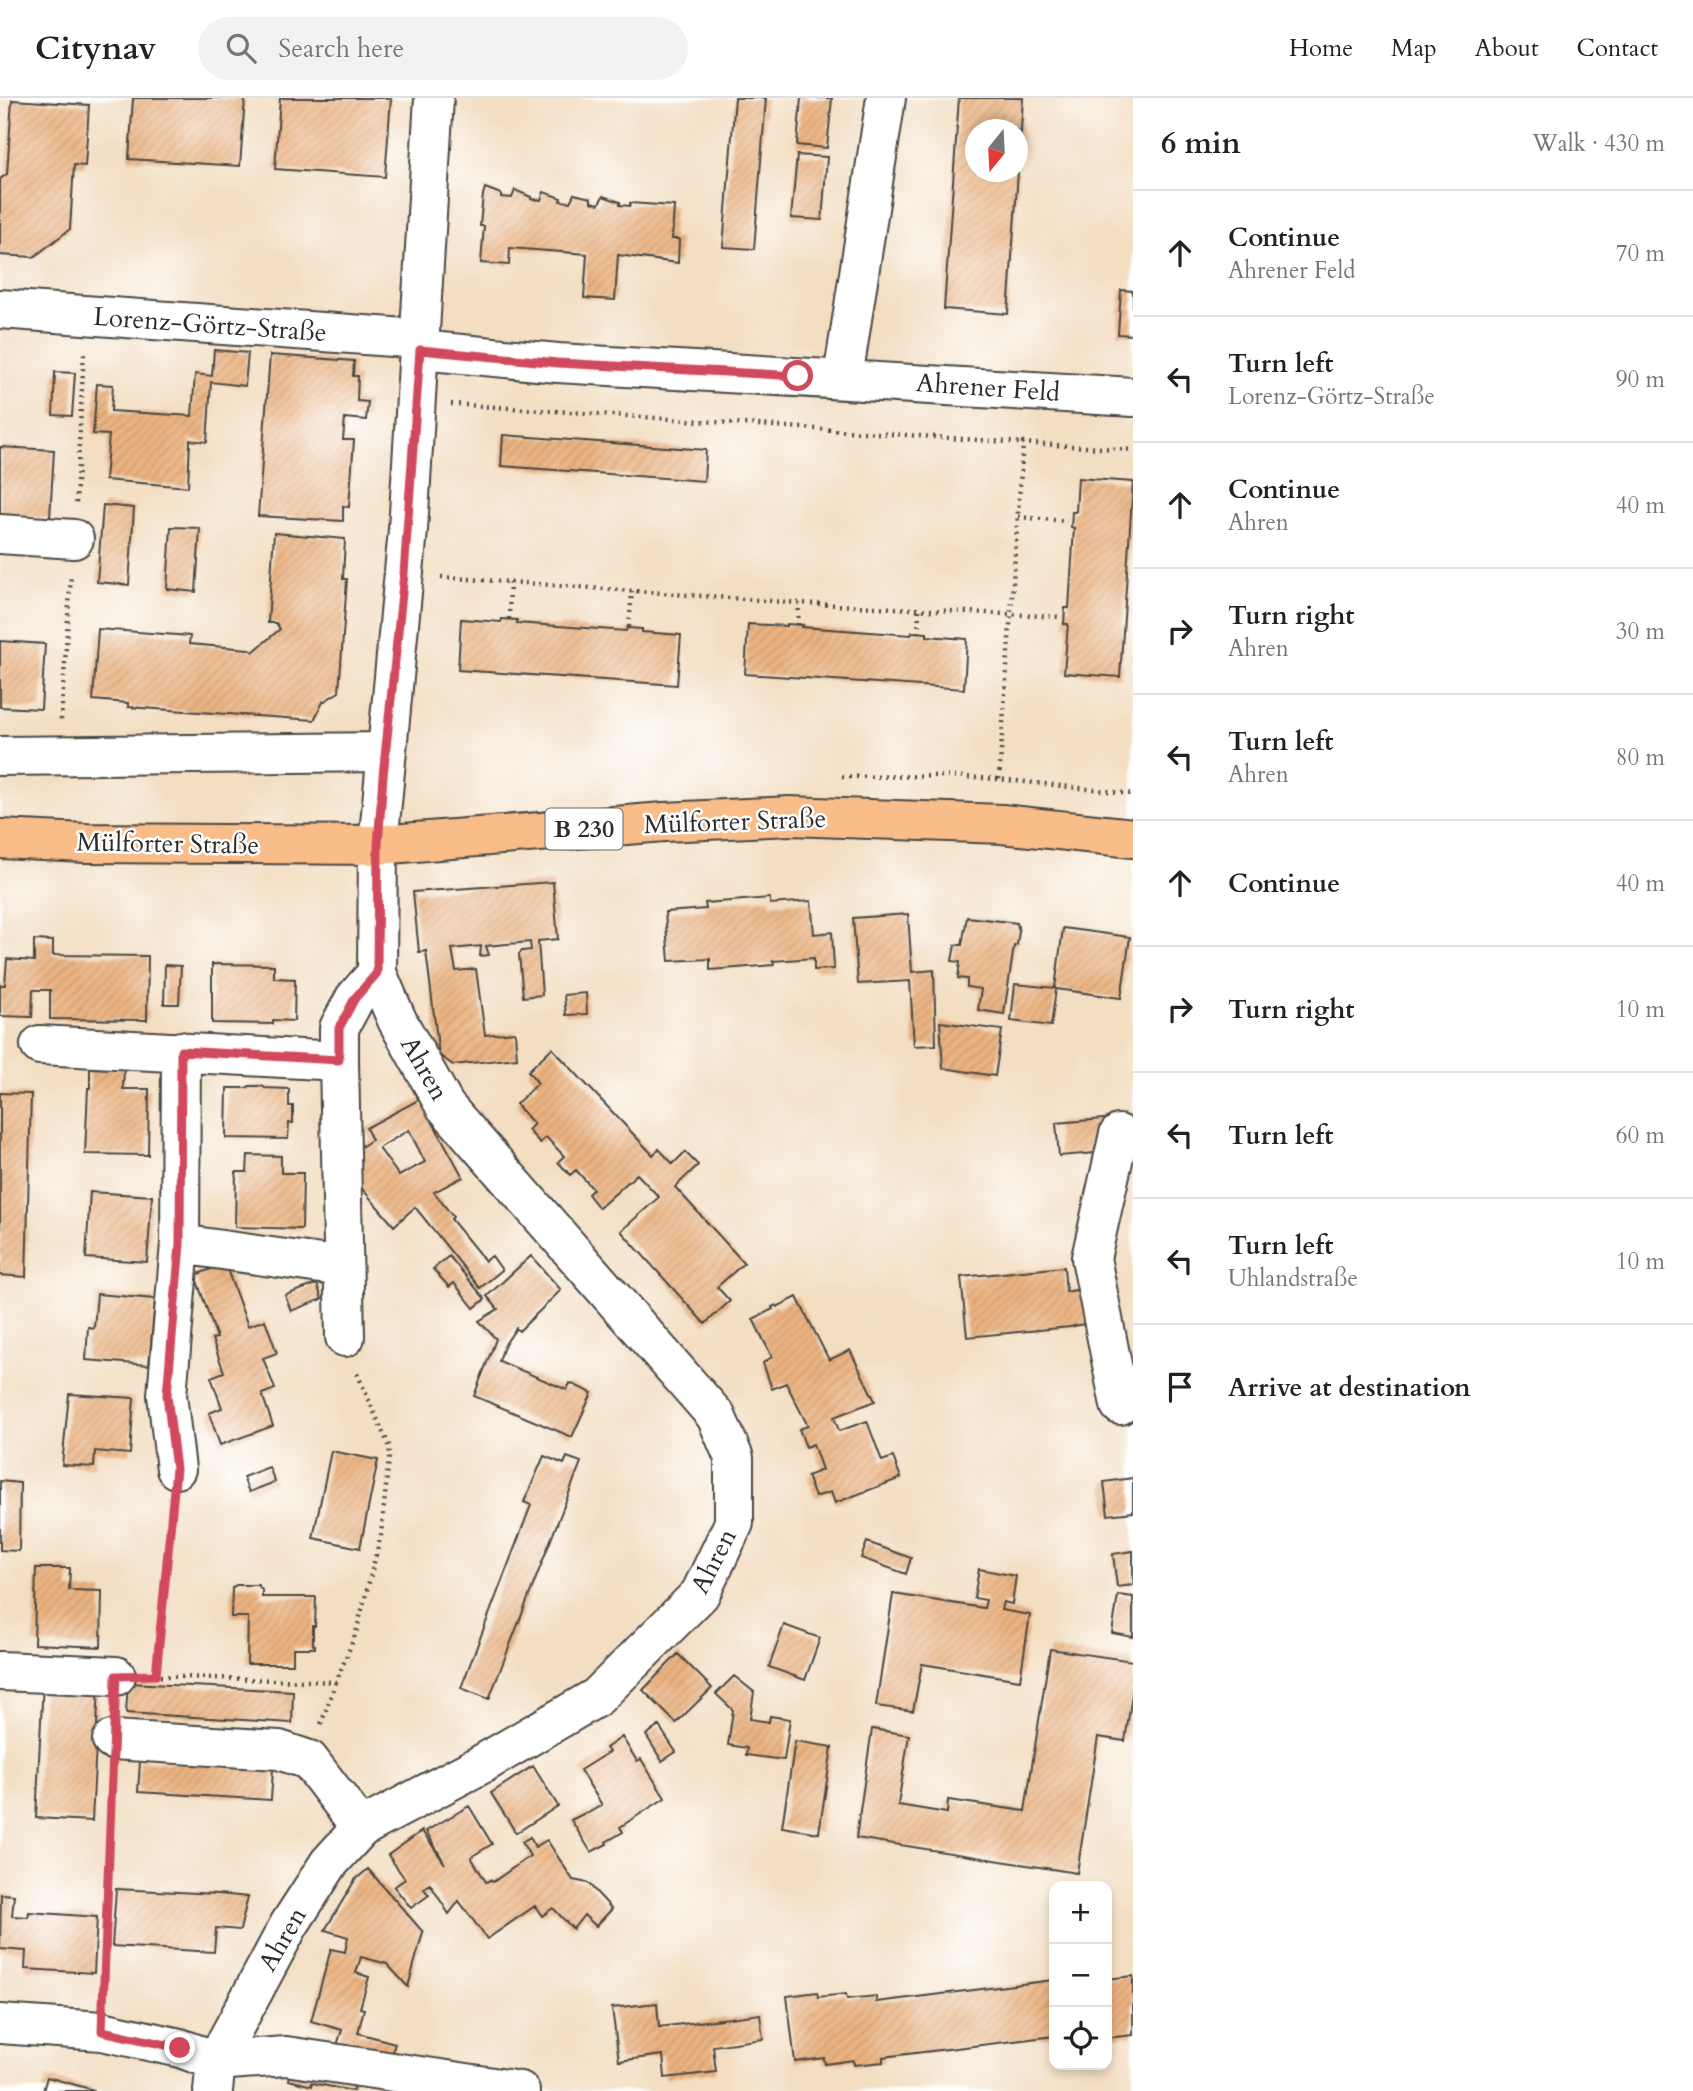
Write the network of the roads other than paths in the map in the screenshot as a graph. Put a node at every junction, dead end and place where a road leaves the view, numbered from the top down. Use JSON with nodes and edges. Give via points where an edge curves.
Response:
{"nodes":[{"id":1,"x":434,"y":98,"type":"edge"},
{"id":2,"x":886,"y":98,"type":"edge"},
{"id":3,"x":0,"y":309,"type":"edge"},
{"id":4,"x":420,"y":344,"type":"junction"},
{"id":5,"x":842,"y":378,"type":"junction"},
{"id":6,"x":1133,"y":397,"type":"edge"},
{"id":7,"x":0,"y":534,"type":"edge"},
{"id":8,"x":74,"y":540,"type":"road end"},
{"id":9,"x":386,"y":752,"type":"junction"},
{"id":10,"x":0,"y":756,"type":"edge"},
{"id":11,"x":1133,"y":838,"type":"edge"},
{"id":12,"x":0,"y":839,"type":"edge"},
{"id":13,"x":378,"y":845,"type":"junction"},
{"id":14,"x":377,"y":973,"type":"junction"},
{"id":15,"x":40,"y":1045,"type":"dead end"},
{"id":16,"x":181,"y":1051,"type":"junction"},
{"id":17,"x":339,"y":1060,"type":"junction"},
{"id":18,"x":1119,"y":1134,"type":"dead end"},
{"id":19,"x":180,"y":1244,"type":"junction"},
{"id":20,"x":342,"y":1267,"type":"junction"},
{"id":21,"x":345,"y":1337,"type":"road end"},
{"id":22,"x":1119,"y":1405,"type":"edge"},
{"id":23,"x":176,"y":1469,"type":"road end"},
{"id":24,"x":0,"y":1671,"type":"edge"},
{"id":25,"x":116,"y":1676,"type":"road end"},
{"id":26,"x":112,"y":1740,"type":"road end"},
{"id":27,"x":361,"y":1828,"type":"junction"},
{"id":28,"x":0,"y":2024,"type":"edge"},
{"id":29,"x":214,"y":2076,"type":"edge"},
{"id":30,"x":520,"y":2091,"type":"edge"}],
"edges":[{"from":1,"to":4,"type":"street"},
{"from":2,"to":5,"type":"street"},
{"from":3,"to":4,"type":"street","name":"Lorenz-Görtz-Straße"},
{"from":4,"to":5,"type":"street","name":"Ahrener Feld","via":[[558,363]]},
{"from":4,"to":9,"type":"street"},
{"from":5,"to":6,"type":"street","name":"Ahrener Feld"},
{"from":7,"to":8,"type":"street"},
{"from":9,"to":10,"type":"street"},
{"from":9,"to":13,"type":"street"},
{"from":11,"to":13,"type":"main road","name":"Mülforter Straße","number":"B 230","via":[[1002,824],[790,816]]},
{"from":12,"to":13,"type":"main road","name":"Mülforter Straße","number":"B 230"},
{"from":13,"to":14,"type":"street","name":"Ahren"},
{"from":14,"to":17,"type":"street","via":[[355,998],[339,1028]]},
{"from":14,"to":27,"type":"street","name":"Ahren","via":[[397,1020],[446,1106],[716,1416],[734,1458],[734,1523],[700,1594],[597,1697]]},
{"from":15,"to":16,"type":"street"},
{"from":16,"to":17,"type":"street"},
{"from":16,"to":19,"type":"street"},
{"from":17,"to":20,"type":"street"},
{"from":18,"to":22,"type":"street","via":[[1091,1258]]},
{"from":19,"to":20,"type":"street"},
{"from":19,"to":23,"type":"street","via":[[167,1395]]},
{"from":20,"to":21,"type":"street"},
{"from":24,"to":25,"type":"street"},
{"from":26,"to":27,"type":"street","via":[[279,1750],[309,1760]]},
{"from":27,"to":29,"type":"street","name":"Ahren","via":[[329,1863],[289,1925]]},
{"from":28,"to":29,"type":"street","via":[[102,2031],[180,2048]]},
{"from":29,"to":30,"type":"street","via":[[286,2056]]}]}
